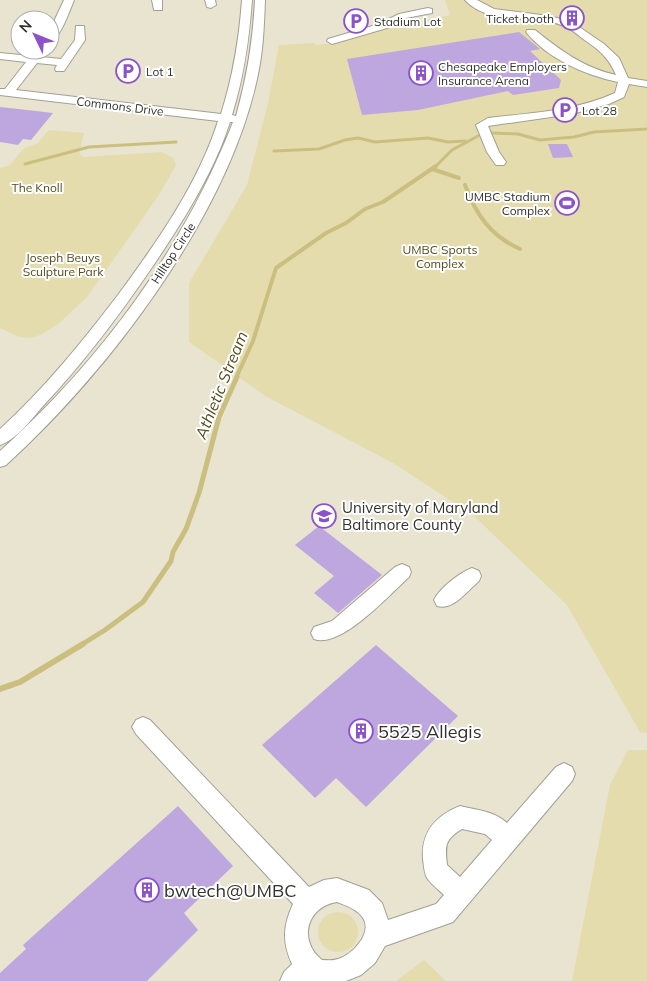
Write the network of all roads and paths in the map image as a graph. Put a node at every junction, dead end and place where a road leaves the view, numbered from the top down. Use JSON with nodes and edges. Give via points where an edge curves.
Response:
{"nodes":[{"id":1,"x":69,"y":0,"type":"edge"},
{"id":2,"x":247,"y":0,"type":"edge"},
{"id":3,"x":260,"y":0,"type":"edge"},
{"id":4,"x":470,"y":0,"type":"edge"},
{"id":5,"x":428,"y":11,"type":"dead end"},
{"id":6,"x":60,"y":22,"type":"edge"},
{"id":7,"x":80,"y":28,"type":"dead end"},
{"id":8,"x":532,"y":32,"type":"dead end"},
{"id":9,"x":332,"y":41,"type":"dead end"},
{"id":10,"x":10,"y":45,"type":"dead end"},
{"id":11,"x":2,"y":56,"type":"edge"},
{"id":12,"x":34,"y":60,"type":"joint"},
{"id":13,"x":624,"y":81,"type":"junction"},
{"id":14,"x":647,"y":84,"type":"edge"},
{"id":15,"x":4,"y":92,"type":"edge"},
{"id":16,"x":48,"y":98,"type":"junction"},
{"id":17,"x":36,"y":111,"type":"dead end"},
{"id":18,"x":233,"y":119,"type":"junction"},
{"id":19,"x":500,"y":162,"type":"dead end"},
{"id":20,"x":0,"y":439,"type":"edge"},
{"id":21,"x":0,"y":461,"type":"edge"},
{"id":22,"x":402,"y":572,"type":"dead end"},
{"id":23,"x":472,"y":576,"type":"dead end"},
{"id":24,"x":444,"y":600,"type":"dead end"},
{"id":25,"x":321,"y":633,"type":"dead end"},
{"id":26,"x":143,"y":727,"type":"dead end"},
{"id":27,"x":564,"y":774,"type":"dead end"},
{"id":28,"x":507,"y":840,"type":"junction"},
{"id":29,"x":460,"y":893,"type":"junction"},
{"id":30,"x":308,"y":903,"type":"junction"},
{"id":31,"x":378,"y":936,"type":"junction"},
{"id":32,"x":301,"y":973,"type":"edge"}],
"edges":[{"from":1,"to":6,"type":"street"},
{"from":2,"to":18,"type":"street","name":"Hilltop Circle","via":[[244,52]]},
{"from":3,"to":18,"type":"street","name":"Hilltop Circle","via":[[257,52]]},
{"from":4,"to":13,"type":"street","via":[[492,12],[568,24],[615,60]]},
{"from":5,"to":9,"type":"street","via":[[403,16],[383,26]]},
{"from":7,"to":12,"type":"street","via":[[80,40],[62,66]]},
{"from":8,"to":13,"type":"street","via":[[567,61],[594,74]]},
{"from":10,"to":11,"type":"street"},
{"from":12,"to":15,"type":"street"},
{"from":13,"to":14,"type":"street"},
{"from":13,"to":19,"type":"street","via":[[620,95],[604,103],[482,125]]},
{"from":15,"to":16,"type":"street","name":"Commons Drive"},
{"from":16,"to":17,"type":"street"},
{"from":16,"to":18,"type":"street","name":"Commons Drive"},
{"from":18,"to":20,"type":"street","name":"Hilltop Circle","via":[[193,192],[144,270],[50,390]]},
{"from":18,"to":21,"type":"street","name":"Hilltop Circle","via":[[210,190],[195,219],[130,317],[67,396]]},
{"from":22,"to":25,"type":"street","via":[[339,627]]},
{"from":23,"to":24,"type":"street"},
{"from":26,"to":30,"type":"street"},
{"from":27,"to":28,"type":"street"},
{"from":28,"to":29,"type":"street"},
{"from":28,"to":29,"type":"street","via":[[491,824],[460,817],[442,827],[433,844],[436,871]]},
{"from":29,"to":31,"type":"street","via":[[444,912]]},
{"from":30,"to":31,"type":"street","via":[[321,893],[337,890],[353,894],[366,903],[376,918]]},
{"from":30,"to":32,"type":"street","via":[[300,914],[296,934]]},
{"from":31,"to":32,"type":"street","via":[[374,955],[361,970],[344,978]]}]}
